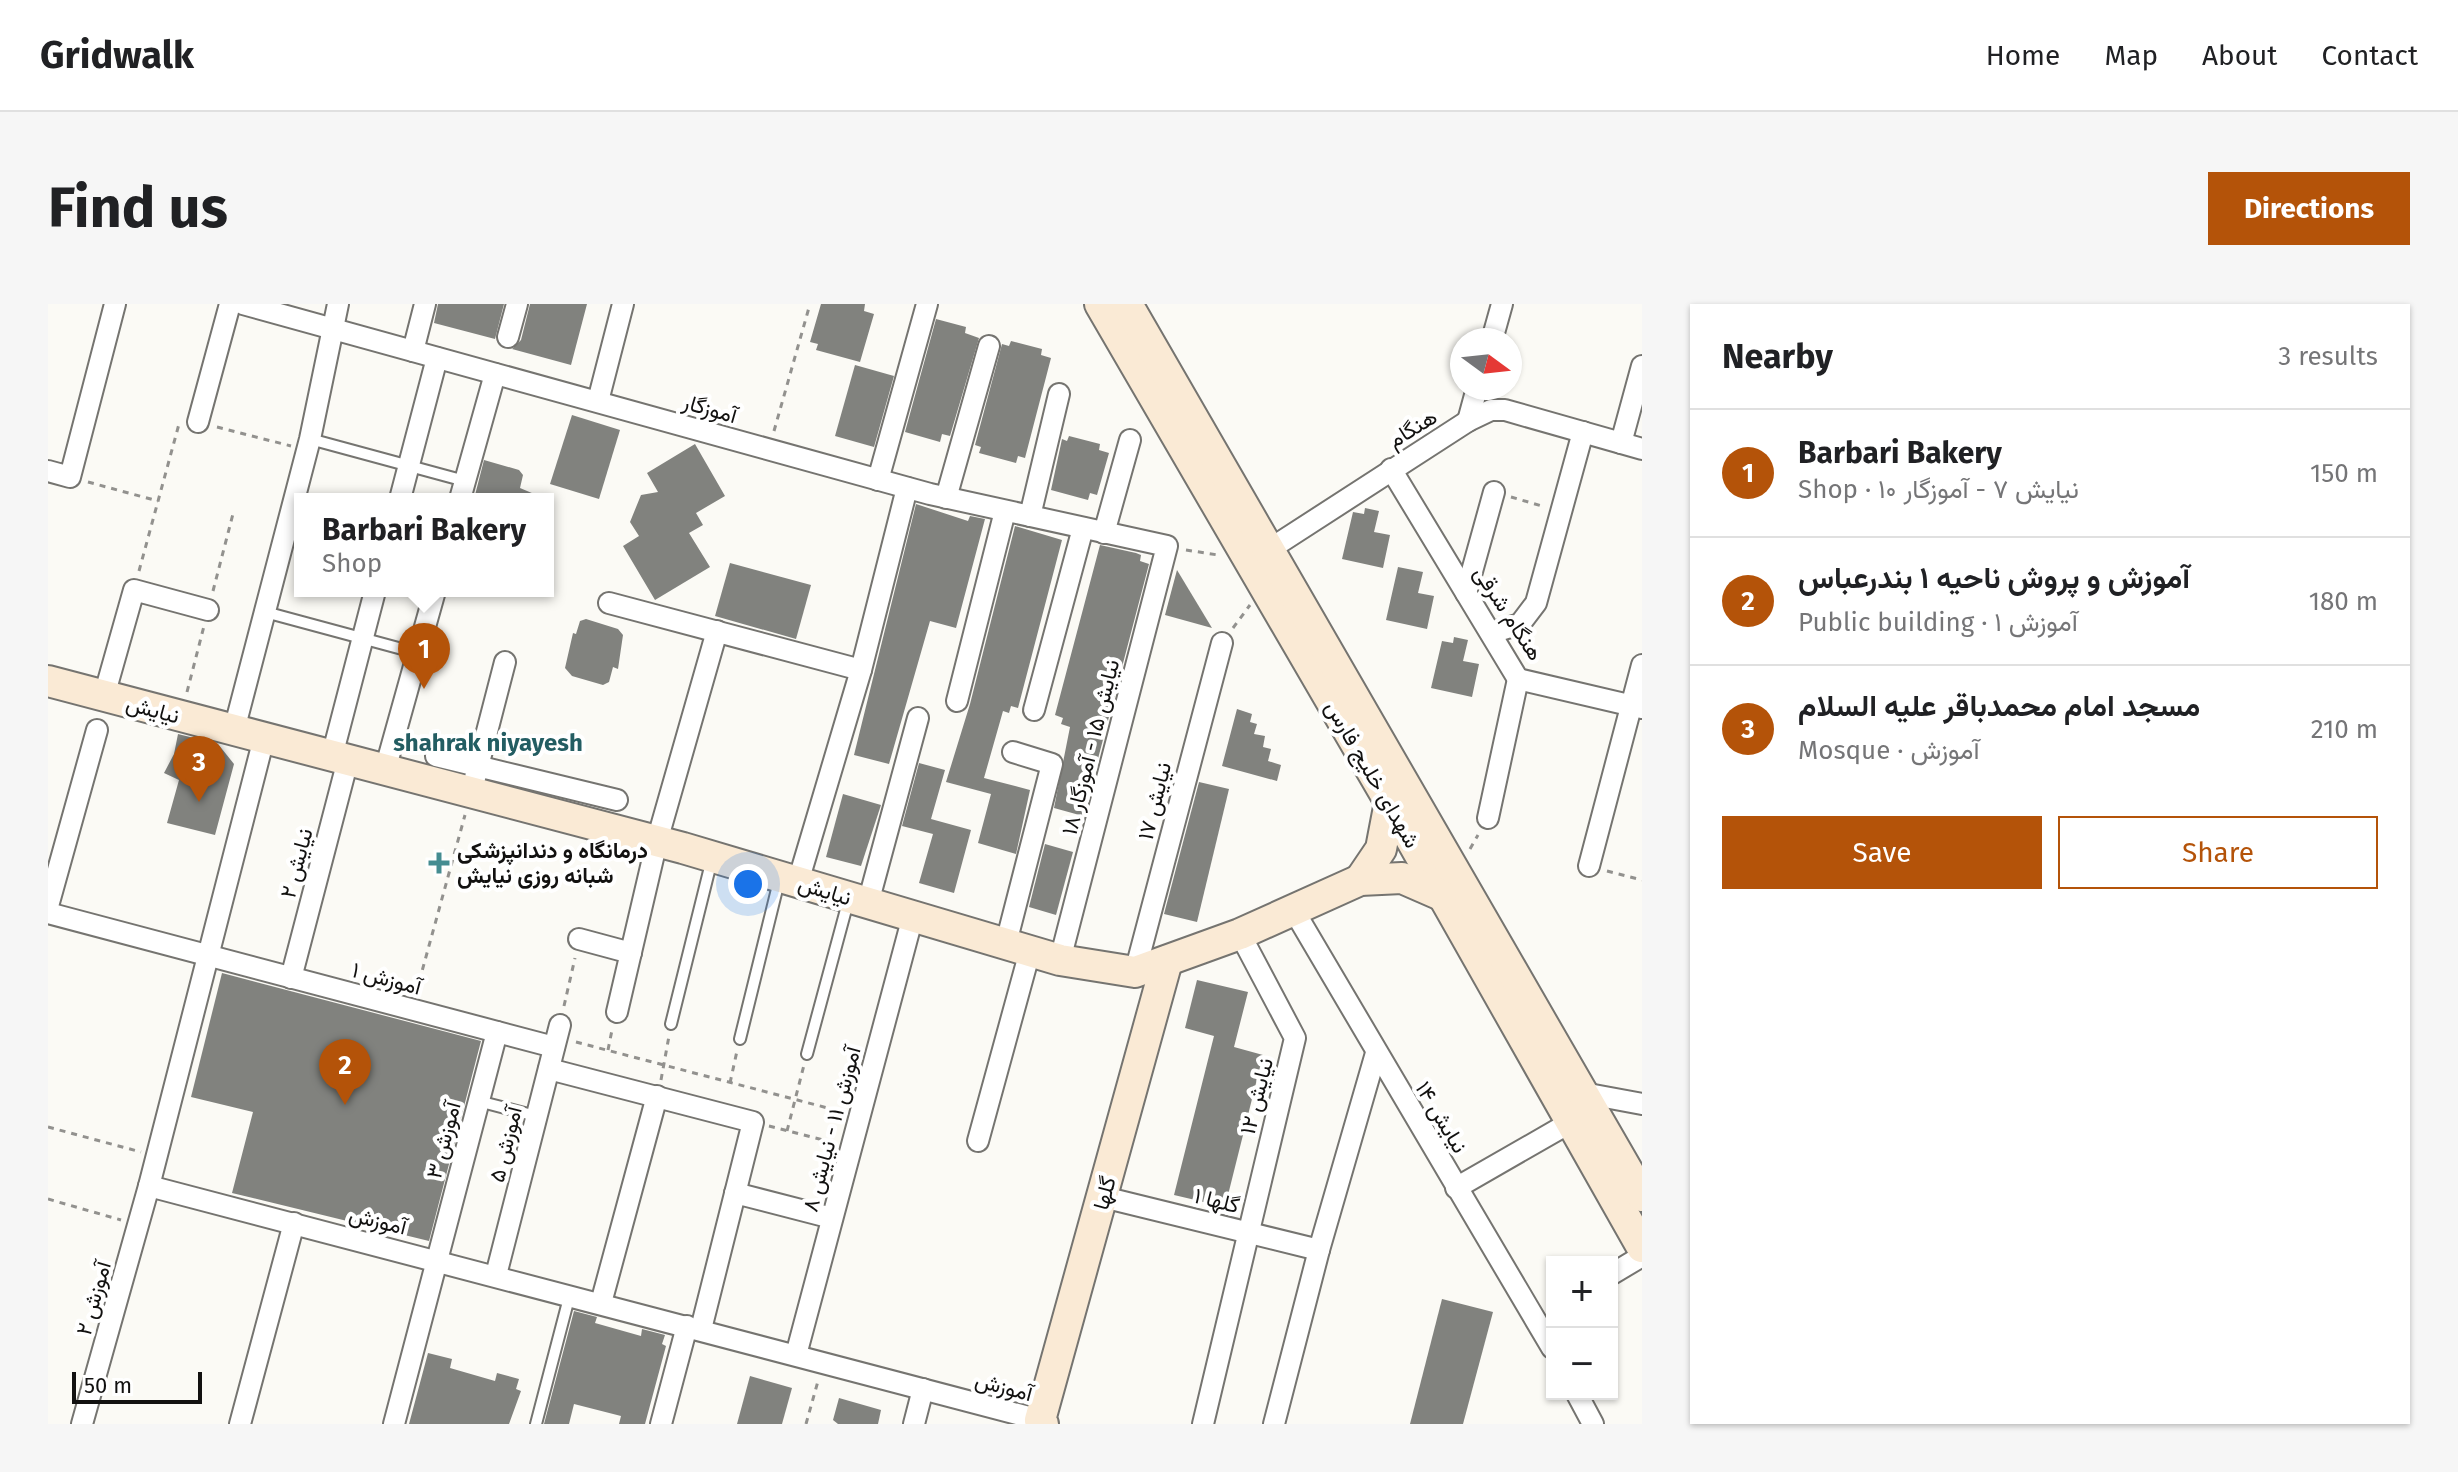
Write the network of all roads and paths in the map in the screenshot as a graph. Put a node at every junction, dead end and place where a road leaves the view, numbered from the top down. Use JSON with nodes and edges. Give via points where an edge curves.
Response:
{"nodes":[{"id":1,"x":115,"y":304,"type":"edge"},
{"id":2,"x":242,"y":304,"type":"edge"},
{"id":3,"x":338,"y":304,"type":"edge"},
{"id":4,"x":425,"y":304,"type":"edge"},
{"id":5,"x":517,"y":304,"type":"edge"},
{"id":6,"x":623,"y":304,"type":"edge"},
{"id":7,"x":810,"y":304,"type":"edge"},
{"id":8,"x":927,"y":304,"type":"edge"},
{"id":9,"x":1100,"y":304,"type":"edge"},
{"id":10,"x":1502,"y":304,"type":"edge"},
{"id":11,"x":1129,"y":323,"type":"edge"},
{"id":12,"x":1495,"y":328,"type":"edge"},
{"id":13,"x":333,"y":329,"type":"junction"},
{"id":14,"x":508,"y":337,"type":"dead end"},
{"id":15,"x":989,"y":346,"type":"dead end"},
{"id":16,"x":413,"y":351,"type":"junction"},
{"id":17,"x":437,"y":358,"type":"junction"},
{"id":18,"x":1642,"y":366,"type":"edge"},
{"id":19,"x":495,"y":374,"type":"junction"},
{"id":20,"x":1059,"y":394,"type":"dead end"},
{"id":21,"x":1474,"y":400,"type":"edge"},
{"id":22,"x":598,"y":401,"type":"junction"},
{"id":23,"x":1468,"y":421,"type":"junction"},
{"id":24,"x":198,"y":422,"type":"junction"},
{"id":25,"x":1583,"y":432,"type":"junction"},
{"id":26,"x":1130,"y":440,"type":"dead end"},
{"id":27,"x":1621,"y":443,"type":"junction"},
{"id":28,"x":309,"y":445,"type":"junction"},
{"id":29,"x":769,"y":449,"type":"junction"},
{"id":30,"x":1642,"y":449,"type":"edge"},
{"id":31,"x":408,"y":466,"type":"junction"},
{"id":32,"x":1391,"y":469,"type":"junction"},
{"id":33,"x":48,"y":471,"type":"edge"},
{"id":34,"x":70,"y":477,"type":"junction"},
{"id":35,"x":878,"y":480,"type":"junction"},
{"id":36,"x":907,"y":488,"type":"junction"},
{"id":37,"x":463,"y":490,"type":"edge"},
{"id":38,"x":1494,"y":492,"type":"joint"},
{"id":39,"x":296,"y":493,"type":"edge"},
{"id":40,"x":401,"y":493,"type":"edge"},
{"id":41,"x":946,"y":498,"type":"junction"},
{"id":42,"x":294,"y":500,"type":"edge"},
{"id":43,"x":158,"y":501,"type":"junction"},
{"id":44,"x":1005,"y":511,"type":"junction"},
{"id":45,"x":1561,"y":511,"type":"junction"},
{"id":46,"x":1030,"y":516,"type":"junction"},
{"id":47,"x":1083,"y":528,"type":"junction"},
{"id":48,"x":1104,"y":533,"type":"junction"},
{"id":49,"x":1167,"y":546,"type":"junction"},
{"id":50,"x":1262,"y":565,"type":"junction"},
{"id":51,"x":134,"y":590,"type":"junction"},
{"id":52,"x":1466,"y":593,"type":"junction"},
{"id":53,"x":373,"y":597,"type":"edge"},
{"id":54,"x":433,"y":597,"type":"edge"},
{"id":55,"x":609,"y":603,"type":"dead end"},
{"id":56,"x":208,"y":610,"type":"dead end"},
{"id":57,"x":265,"y":612,"type":"junction"},
{"id":58,"x":717,"y":631,"type":"junction"},
{"id":59,"x":1491,"y":633,"type":"junction"},
{"id":60,"x":363,"y":638,"type":"junction"},
{"id":61,"x":1222,"y":643,"type":"joint"},
{"id":62,"x":417,"y":653,"type":"junction"},
{"id":63,"x":505,"y":662,"type":"dead end"},
{"id":64,"x":1642,"y":665,"type":"edge"},
{"id":65,"x":861,"y":670,"type":"junction"},
{"id":66,"x":1518,"y":679,"type":"junction"},
{"id":67,"x":48,"y":681,"type":"edge"},
{"id":68,"x":104,"y":696,"type":"junction"},
{"id":69,"x":957,"y":701,"type":"dead end"},
{"id":70,"x":1637,"y":707,"type":"edge"},
{"id":71,"x":1034,"y":710,"type":"dead end"},
{"id":72,"x":918,"y":718,"type":"dead end"},
{"id":73,"x":97,"y":730,"type":"dead end"},
{"id":74,"x":234,"y":730,"type":"junction"},
{"id":75,"x":264,"y":738,"type":"junction"},
{"id":76,"x":1013,"y":752,"type":"dead end"},
{"id":77,"x":436,"y":756,"type":"dead end"},
{"id":78,"x":340,"y":758,"type":"junction"},
{"id":79,"x":385,"y":770,"type":"junction"},
{"id":80,"x":474,"y":780,"type":"junction"},
{"id":81,"x":617,"y":800,"type":"dead end"},
{"id":82,"x":1390,"y":802,"type":"junction"},
{"id":83,"x":1488,"y":818,"type":"joint"},
{"id":84,"x":657,"y":841,"type":"junction"},
{"id":85,"x":712,"y":857,"type":"junction"},
{"id":86,"x":1589,"y":866,"type":"joint"},
{"id":87,"x":789,"y":879,"type":"junction"},
{"id":88,"x":1360,"y":880,"type":"junction"},
{"id":89,"x":1642,"y":880,"type":"edge"},
{"id":90,"x":1449,"y":884,"type":"junction"},
{"id":91,"x":858,"y":900,"type":"junction"},
{"id":92,"x":48,"y":906,"type":"edge"},
{"id":93,"x":1293,"y":909,"type":"junction"},
{"id":94,"x":48,"y":913,"type":"edge"},
{"id":95,"x":913,"y":916,"type":"junction"},
{"id":96,"x":1240,"y":934,"type":"junction"},
{"id":97,"x":579,"y":939,"type":"joint"},
{"id":98,"x":1018,"y":947,"type":"junction"},
{"id":99,"x":631,"y":953,"type":"junction"},
{"id":100,"x":208,"y":956,"type":"junction"},
{"id":101,"x":1060,"y":960,"type":"junction"},
{"id":102,"x":1167,"y":961,"type":"junction"},
{"id":103,"x":1135,"y":972,"type":"junction"},
{"id":104,"x":291,"y":978,"type":"junction"},
{"id":105,"x":412,"y":1010,"type":"junction"},
{"id":106,"x":617,"y":1012,"type":"dead end"},
{"id":107,"x":671,"y":1024,"type":"joint"},
{"id":108,"x":497,"y":1032,"type":"junction"},
{"id":109,"x":557,"y":1036,"type":"junction"},
{"id":110,"x":740,"y":1039,"type":"joint"},
{"id":111,"x":1376,"y":1053,"type":"junction"},
{"id":112,"x":807,"y":1054,"type":"joint"},
{"id":113,"x":664,"y":1065,"type":"junction"},
{"id":114,"x":549,"y":1069,"type":"junction"},
{"id":115,"x":730,"y":1083,"type":"junction"},
{"id":116,"x":1583,"y":1093,"type":"junction"},
{"id":117,"x":657,"y":1096,"type":"junction"},
{"id":118,"x":478,"y":1101,"type":"junction"},
{"id":119,"x":795,"y":1101,"type":"junction"},
{"id":120,"x":1642,"y":1104,"type":"edge"},
{"id":121,"x":536,"y":1116,"type":"junction"},
{"id":122,"x":858,"y":1116,"type":"junction"},
{"id":123,"x":753,"y":1122,"type":"junction"},
{"id":124,"x":1571,"y":1122,"type":"junction"},
{"id":125,"x":48,"y":1127,"type":"edge"},
{"id":126,"x":787,"y":1131,"type":"junction"},
{"id":127,"x":978,"y":1141,"type":"dead end"},
{"id":128,"x":850,"y":1147,"type":"junction"},
{"id":129,"x":157,"y":1156,"type":"junction"},
{"id":130,"x":149,"y":1186,"type":"junction"},
{"id":131,"x":1456,"y":1188,"type":"junction"},
{"id":132,"x":735,"y":1193,"type":"junction"},
{"id":133,"x":1642,"y":1196,"type":"edge"},
{"id":134,"x":1103,"y":1197,"type":"junction"},
{"id":135,"x":48,"y":1199,"type":"edge"},
{"id":136,"x":832,"y":1218,"type":"junction"},
{"id":137,"x":294,"y":1223,"type":"junction"},
{"id":138,"x":138,"y":1225,"type":"junction"},
{"id":139,"x":1246,"y":1232,"type":"junction"},
{"id":140,"x":1642,"y":1247,"type":"edge"},
{"id":141,"x":1319,"y":1250,"type":"junction"},
{"id":142,"x":1642,"y":1256,"type":"edge"},
{"id":143,"x":436,"y":1260,"type":"junction"},
{"id":144,"x":1618,"y":1270,"type":"edge"},
{"id":145,"x":496,"y":1275,"type":"junction"},
{"id":146,"x":570,"y":1294,"type":"junction"},
{"id":147,"x":601,"y":1303,"type":"junction"},
{"id":148,"x":1545,"y":1316,"type":"edge"},
{"id":149,"x":694,"y":1327,"type":"junction"},
{"id":150,"x":796,"y":1355,"type":"junction"},
{"id":151,"x":823,"y":1362,"type":"junction"},
{"id":152,"x":923,"y":1389,"type":"junction"},
{"id":153,"x":1580,"y":1400,"type":"edge"},
{"id":154,"x":1032,"y":1421,"type":"edge"},
{"id":155,"x":82,"y":1424,"type":"edge"},
{"id":156,"x":240,"y":1424,"type":"edge"},
{"id":157,"x":394,"y":1424,"type":"edge"},
{"id":158,"x":536,"y":1424,"type":"edge"},
{"id":159,"x":661,"y":1424,"type":"edge"},
{"id":160,"x":806,"y":1424,"type":"edge"},
{"id":161,"x":914,"y":1424,"type":"edge"},
{"id":162,"x":1203,"y":1424,"type":"edge"},
{"id":163,"x":1274,"y":1424,"type":"edge"},
{"id":164,"x":1593,"y":1424,"type":"edge"}],
"edges":[{"from":1,"to":34,"type":"street"},
{"from":2,"to":13,"type":"street","name":"آموزگار"},
{"from":2,"to":24,"type":"street"},
{"from":3,"to":13,"type":"street"},
{"from":4,"to":16,"type":"street"},
{"from":5,"to":14,"type":"street"},
{"from":6,"to":22,"type":"street"},
{"from":7,"to":29,"type":"path"},
{"from":8,"to":35,"type":"street"},
{"from":9,"to":11,"type":"street","name":"شهدای خلیج فارس"},
{"from":10,"to":12,"type":"street"},
{"from":11,"to":50,"type":"street","name":"شهدای خلیج فارس"},
{"from":13,"to":16,"type":"street","name":"آموزگار"},
{"from":13,"to":28,"type":"street"},
{"from":15,"to":41,"type":"street"},
{"from":16,"to":17,"type":"street","name":"آموزگار"},
{"from":17,"to":19,"type":"street","name":"آموزگار"},
{"from":17,"to":31,"type":"street"},
{"from":18,"to":27,"type":"street"},
{"from":19,"to":22,"type":"street","name":"آموزگار"},
{"from":19,"to":37,"type":"street"},
{"from":20,"to":46,"type":"street"},
{"from":21,"to":23,"type":"street"},
{"from":22,"to":29,"type":"street","name":"آموزگار"},
{"from":23,"to":25,"type":"street","name":"هنگام","via":[[1505,410]]},
{"from":23,"to":32,"type":"street","name":"هنگام"},
{"from":24,"to":28,"type":"path"},
{"from":24,"to":43,"type":"path","via":[[181,418]]},
{"from":25,"to":27,"type":"street","name":"هنگام"},
{"from":25,"to":45,"type":"street"},
{"from":26,"to":48,"type":"street"},
{"from":27,"to":30,"type":"street","name":"هنگام"},
{"from":28,"to":31,"type":"lane"},
{"from":28,"to":39,"type":"street"},
{"from":29,"to":35,"type":"street","name":"آموزگار"},
{"from":31,"to":37,"type":"lane"},
{"from":31,"to":40,"type":"street"},
{"from":32,"to":50,"type":"street","name":"هنگام"},
{"from":32,"to":52,"type":"street","name":"هنگام شرقی"},
{"from":33,"to":34,"type":"street"},
{"from":34,"to":43,"type":"path"},
{"from":35,"to":36,"type":"street","name":"آموزگار"},
{"from":36,"to":41,"type":"street","name":"آموزگار"},
{"from":36,"to":65,"type":"street"},
{"from":38,"to":45,"type":"path"},
{"from":38,"to":52,"type":"street"},
{"from":41,"to":44,"type":"street","name":"آموزگار"},
{"from":42,"to":57,"type":"street"},
{"from":43,"to":51,"type":"path"},
{"from":44,"to":46,"type":"street","name":"آموزگار"},
{"from":44,"to":69,"type":"street"},
{"from":45,"to":59,"type":"street","via":[[1536,603],[1520,624]]},
{"from":46,"to":47,"type":"street","name":"آموزگار"},
{"from":47,"to":48,"type":"street","name":"آموزگار"},
{"from":47,"to":71,"type":"street"},
{"from":48,"to":49,"type":"street","name":"آموزگار"},
{"from":49,"to":50,"type":"path"},
{"from":49,"to":101,"type":"street","name":"نیایش ۱۵ - آموزگار ۱۸"},
{"from":50,"to":61,"type":"path"},
{"from":50,"to":82,"type":"street","name":"شهدای خلیج فارس"},
{"from":50,"to":90,"type":"street","name":"شهدای خلیج فارس"},
{"from":51,"to":56,"type":"street"},
{"from":51,"to":68,"type":"street"},
{"from":52,"to":59,"type":"street","name":"هنگام شرقی"},
{"from":53,"to":60,"type":"street","name":"نیایش ۲"},
{"from":54,"to":62,"type":"street"},
{"from":55,"to":58,"type":"street"},
{"from":57,"to":60,"type":"lane"},
{"from":57,"to":74,"type":"street"},
{"from":58,"to":65,"type":"street"},
{"from":58,"to":84,"type":"street"},
{"from":59,"to":66,"type":"street","name":"هنگام شرقی"},
{"from":60,"to":62,"type":"lane"},
{"from":60,"to":78,"type":"street","name":"نیایش ۲"},
{"from":61,"to":103,"type":"street","name":"نیایش ۱۷"},
{"from":62,"to":79,"type":"street"},
{"from":63,"to":80,"type":"street"},
{"from":64,"to":70,"type":"street"},
{"from":65,"to":87,"type":"street"},
{"from":66,"to":70,"type":"street","name":"هنگام شرقی"},
{"from":66,"to":83,"type":"street"},
{"from":67,"to":68,"type":"street","name":"نیایش"},
{"from":68,"to":74,"type":"street","name":"نیایش"},
{"from":70,"to":86,"type":"street"},
{"from":72,"to":91,"type":"street"},
{"from":73,"to":92,"type":"street"},
{"from":74,"to":75,"type":"street","name":"نیایش"},
{"from":75,"to":78,"type":"street","name":"نیایش"},
{"from":75,"to":100,"type":"street"},
{"from":76,"to":98,"type":"street","via":[[1052,764]]},
{"from":77,"to":80,"type":"street"},
{"from":78,"to":79,"type":"street","name":"نیایش"},
{"from":78,"to":104,"type":"street","name":"نیایش ۲"},
{"from":79,"to":80,"type":"street","name":"نیایش"},
{"from":80,"to":81,"type":"street"},
{"from":80,"to":84,"type":"street","name":"نیایش"},
{"from":80,"to":105,"type":"path"},
{"from":82,"to":88,"type":"street","via":[[1381,849]]},
{"from":82,"to":90,"type":"street","name":"شهدای خلیج فارس"},
{"from":83,"to":90,"type":"path"},
{"from":84,"to":85,"type":"street","name":"نیایش"},
{"from":84,"to":99,"type":"street"},
{"from":85,"to":87,"type":"street","name":"نیایش"},
{"from":85,"to":107,"type":"lane"},
{"from":86,"to":89,"type":"path"},
{"from":87,"to":91,"type":"street","name":"نیایش"},
{"from":87,"to":110,"type":"lane"},
{"from":88,"to":90,"type":"street","name":"نیایش"},
{"from":88,"to":93,"type":"street","name":"نیایش"},
{"from":90,"to":116,"type":"street","name":"شهدای خلیج فارس"},
{"from":90,"to":124,"type":"street","name":"شهدای خلیج فارس"},
{"from":91,"to":95,"type":"street","name":"نیایش"},
{"from":91,"to":112,"type":"lane"},
{"from":93,"to":96,"type":"street","name":"نیایش"},
{"from":93,"to":111,"type":"street","name":"نیایش ۱۴"},
{"from":94,"to":100,"type":"street","name":"آموزش ۱"},
{"from":95,"to":98,"type":"street","name":"نیایش"},
{"from":95,"to":122,"type":"street","name":"آموزش ۱۱ - نیایش ۸"},
{"from":96,"to":102,"type":"street","name":"نیایش"},
{"from":96,"to":139,"type":"street","name":"نیایش ۱۲","via":[[1295,1038]]},
{"from":97,"to":99,"type":"street"},
{"from":97,"to":109,"type":"path"},
{"from":98,"to":101,"type":"street","name":"نیایش"},
{"from":98,"to":127,"type":"street"},
{"from":99,"to":106,"type":"street"},
{"from":100,"to":104,"type":"street","name":"آموزش ۱"},
{"from":100,"to":129,"type":"street"},
{"from":101,"to":103,"type":"street","name":"نیایش"},
{"from":102,"to":103,"type":"street","name":"نیایش"},
{"from":102,"to":134,"type":"street","name":"گلها"},
{"from":104,"to":105,"type":"street","name":"آموزش ۱"},
{"from":105,"to":108,"type":"street","name":"آموزش ۱"},
{"from":107,"to":113,"type":"path"},
{"from":108,"to":109,"type":"street","name":"آموزش ۱"},
{"from":108,"to":118,"type":"street","name":"آموزش ۳"},
{"from":109,"to":113,"type":"path"},
{"from":109,"to":114,"type":"street","name":"آموزش ۵"},
{"from":110,"to":115,"type":"path"},
{"from":111,"to":131,"type":"street","name":"نیایش ۱۴"},
{"from":111,"to":141,"type":"street"},
{"from":112,"to":119,"type":"path"},
{"from":113,"to":115,"type":"path"},
{"from":113,"to":117,"type":"path"},
{"from":114,"to":117,"type":"street"},
{"from":114,"to":121,"type":"street","name":"آموزش ۵"},
{"from":115,"to":119,"type":"path"},
{"from":116,"to":120,"type":"street"},
{"from":116,"to":133,"type":"street","name":"شهدای خلیج فارس"},
{"from":117,"to":123,"type":"street"},
{"from":117,"to":147,"type":"street"},
{"from":118,"to":121,"type":"lane"},
{"from":118,"to":143,"type":"street","name":"آموزش ۳"},
{"from":119,"to":122,"type":"path"},
{"from":119,"to":126,"type":"path"},
{"from":121,"to":145,"type":"street","name":"آموزش ۵"},
{"from":122,"to":128,"type":"street","name":"آموزش ۱۱ - نیایش ۸"},
{"from":123,"to":126,"type":"path"},
{"from":123,"to":132,"type":"street"},
{"from":124,"to":131,"type":"street"},
{"from":124,"to":140,"type":"street","name":"شهدای خلیج فارس"},
{"from":125,"to":129,"type":"path"},
{"from":126,"to":128,"type":"path"},
{"from":128,"to":136,"type":"street","name":"آموزش ۱۱ - نیایش ۸"},
{"from":129,"to":130,"type":"street"},
{"from":130,"to":137,"type":"street","name":"آموزش"},
{"from":130,"to":138,"type":"street","name":"آموزش ۲"},
{"from":131,"to":148,"type":"street","name":"نیایش ۱۴"},
{"from":132,"to":136,"type":"street"},
{"from":132,"to":149,"type":"street"},
{"from":134,"to":139,"type":"street","name":"گلها ۱"},
{"from":134,"to":154,"type":"street","name":"گلها"},
{"from":135,"to":138,"type":"path"},
{"from":136,"to":150,"type":"street","name":"آموزش ۱۱ - نیایش ۸"},
{"from":137,"to":143,"type":"street","name":"آموزش"},
{"from":137,"to":156,"type":"street"},
{"from":138,"to":155,"type":"street","name":"آموزش ۲"},
{"from":139,"to":141,"type":"street","name":"گلها ۱"},
{"from":139,"to":162,"type":"street","name":"نیایش ۱۲"},
{"from":141,"to":163,"type":"street"},
{"from":142,"to":144,"type":"street"},
{"from":143,"to":145,"type":"street","name":"آموزش"},
{"from":143,"to":157,"type":"street","name":"آموزش ۳"},
{"from":145,"to":146,"type":"street","name":"آموزش"},
{"from":146,"to":147,"type":"street","name":"آموزش"},
{"from":146,"to":158,"type":"lane"},
{"from":147,"to":149,"type":"street","name":"آموزش"},
{"from":149,"to":150,"type":"street","name":"آموزش"},
{"from":149,"to":159,"type":"street"},
{"from":150,"to":151,"type":"street","name":"آموزش"},
{"from":151,"to":152,"type":"street","name":"آموزش"},
{"from":151,"to":160,"type":"path"},
{"from":152,"to":154,"type":"street","name":"آموزش"},
{"from":152,"to":161,"type":"street"},
{"from":153,"to":164,"type":"street"}]}
